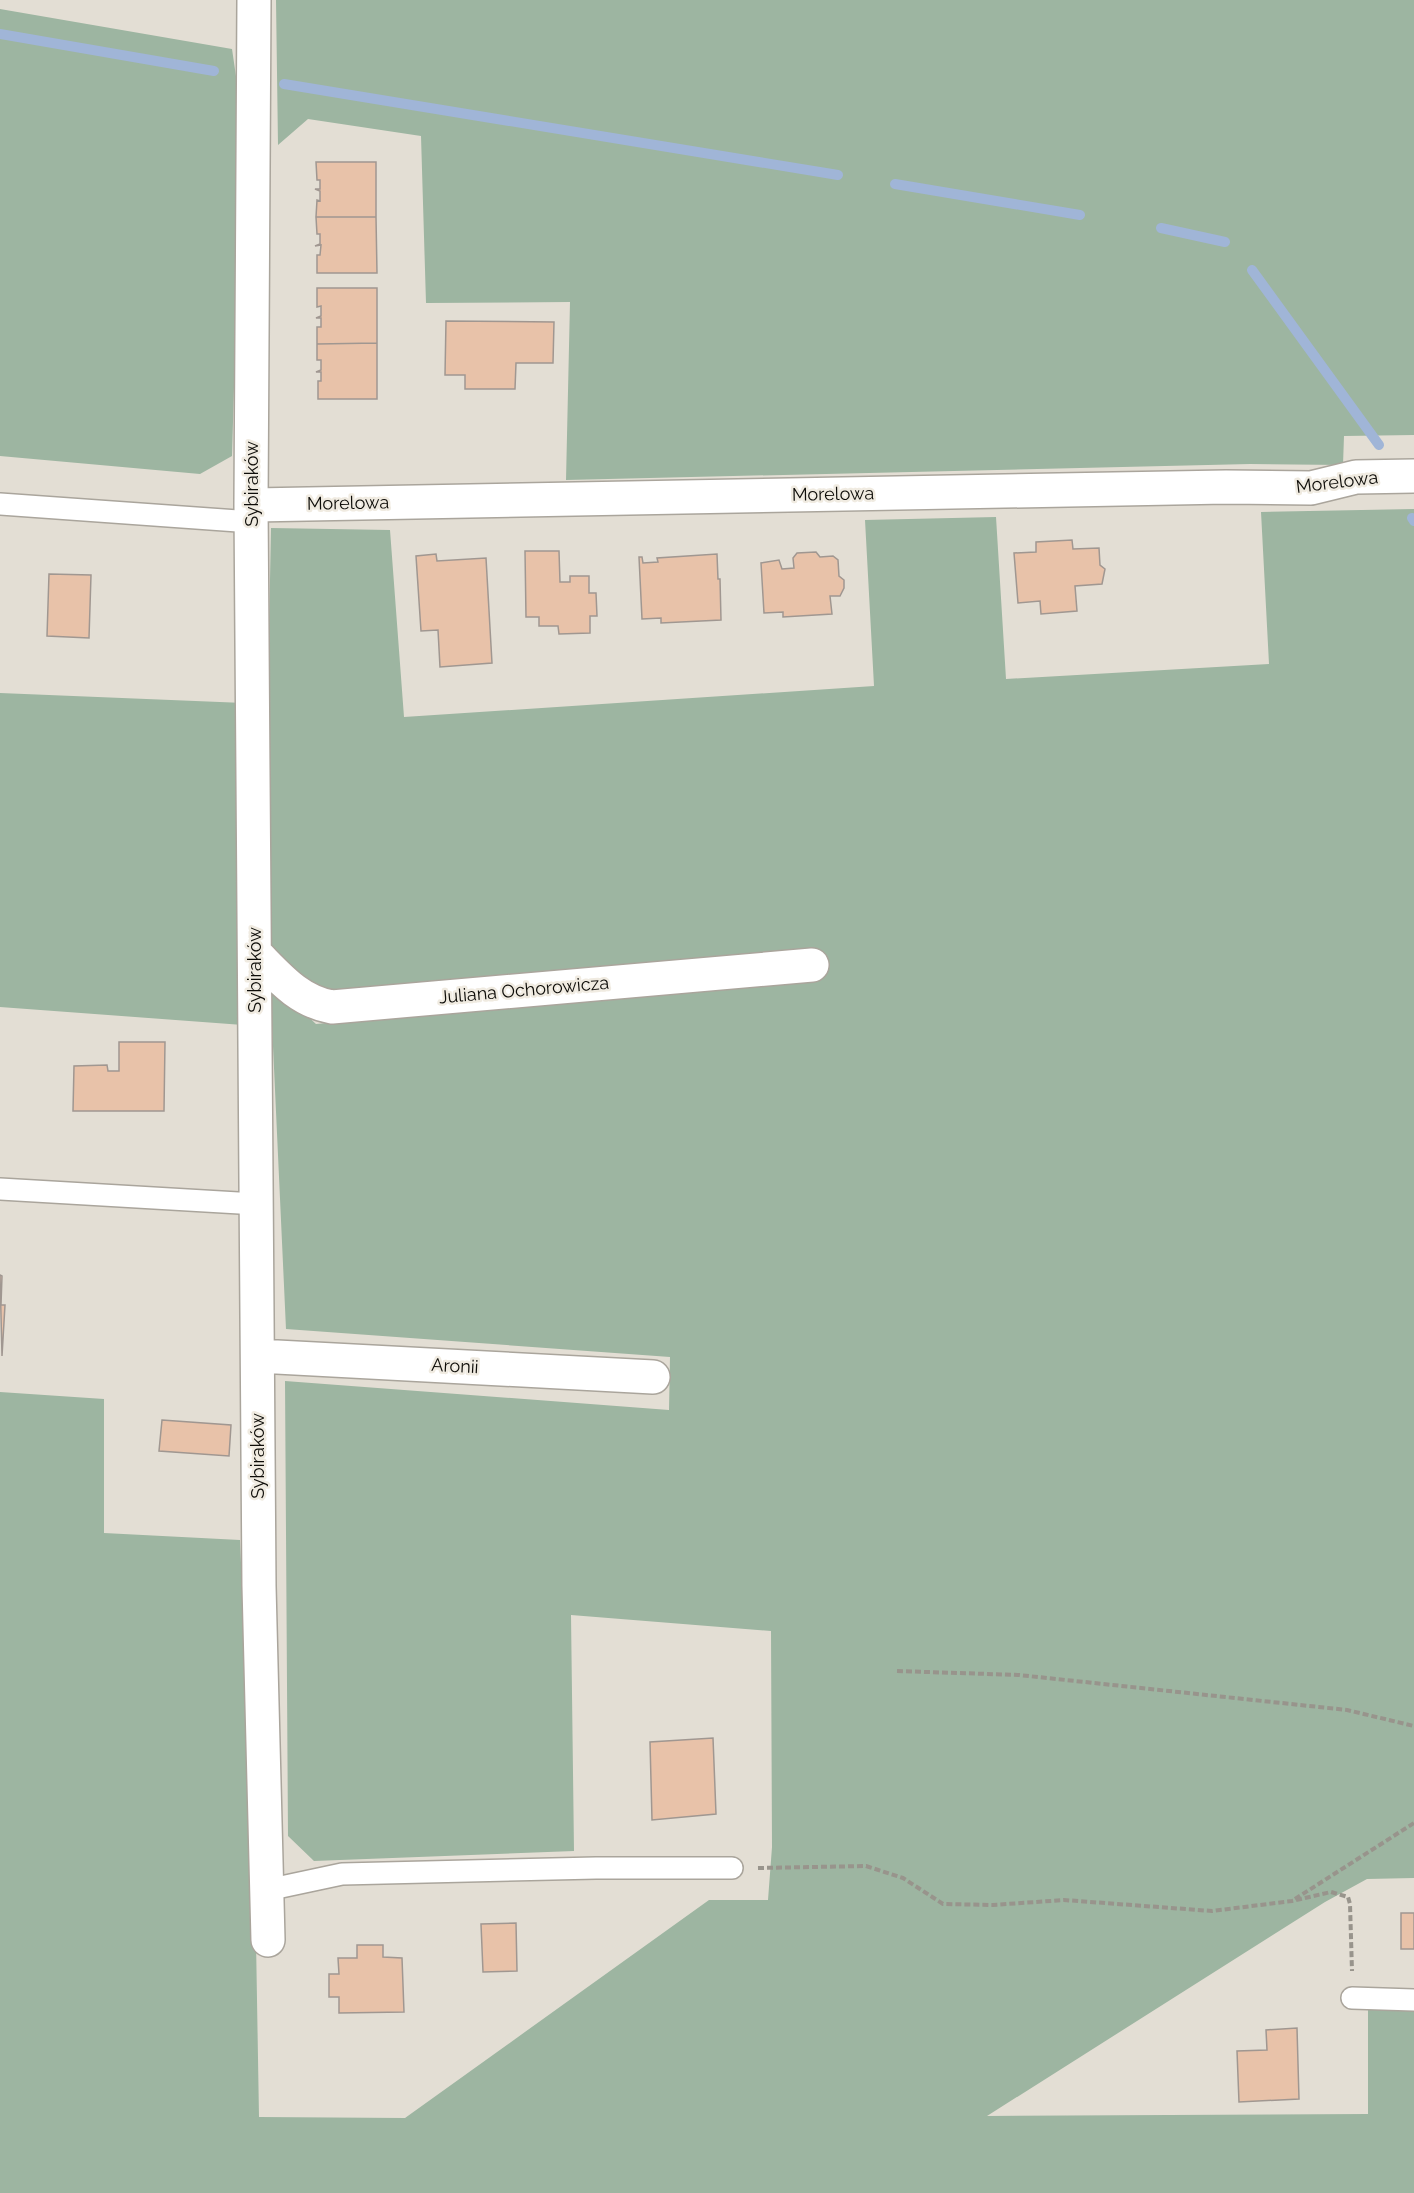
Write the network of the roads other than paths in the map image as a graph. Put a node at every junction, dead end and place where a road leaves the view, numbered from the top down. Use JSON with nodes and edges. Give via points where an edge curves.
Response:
{"nodes":[{"id":1,"x":254,"y":0,"type":"edge"},
{"id":2,"x":1414,"y":476,"type":"edge"},
{"id":3,"x":0,"y":504,"type":"edge"},
{"id":4,"x":252,"y":514,"type":"junction"},
{"id":5,"x":255,"y":953,"type":"junction"},
{"id":6,"x":812,"y":965,"type":"dead end"},
{"id":7,"x":0,"y":1189,"type":"edge"},
{"id":8,"x":257,"y":1204,"type":"junction"},
{"id":9,"x":258,"y":1356,"type":"junction"},
{"id":10,"x":653,"y":1377,"type":"dead end"},
{"id":11,"x":732,"y":1868,"type":"road end"},
{"id":12,"x":267,"y":1890,"type":"junction"},
{"id":13,"x":268,"y":1940,"type":"dead end"},
{"id":14,"x":1352,"y":1998,"type":"road end"},
{"id":15,"x":1414,"y":2000,"type":"edge"}],
"edges":[{"from":1,"to":4,"type":"street","name":"Sybiraków"},
{"from":2,"to":4,"type":"street","name":"Morelowa","via":[[1356,477],[1311,488],[1214,487]]},
{"from":3,"to":4,"type":"lane"},
{"from":4,"to":5,"type":"street","name":"Sybiraków"},
{"from":5,"to":6,"type":"street","name":"Juliana Ochorowicza","via":[[293,991],[316,1004],[332,1007]]},
{"from":5,"to":8,"type":"street","name":"Sybiraków"},
{"from":7,"to":8,"type":"lane"},
{"from":8,"to":9,"type":"street","name":"Sybiraków"},
{"from":9,"to":10,"type":"street","name":"Aronii"},
{"from":9,"to":12,"type":"street","name":"Sybiraków"},
{"from":11,"to":12,"type":"lane","via":[[342,1874]]},
{"from":12,"to":13,"type":"street","name":"Sybiraków"},
{"from":14,"to":15,"type":"lane"}]}
